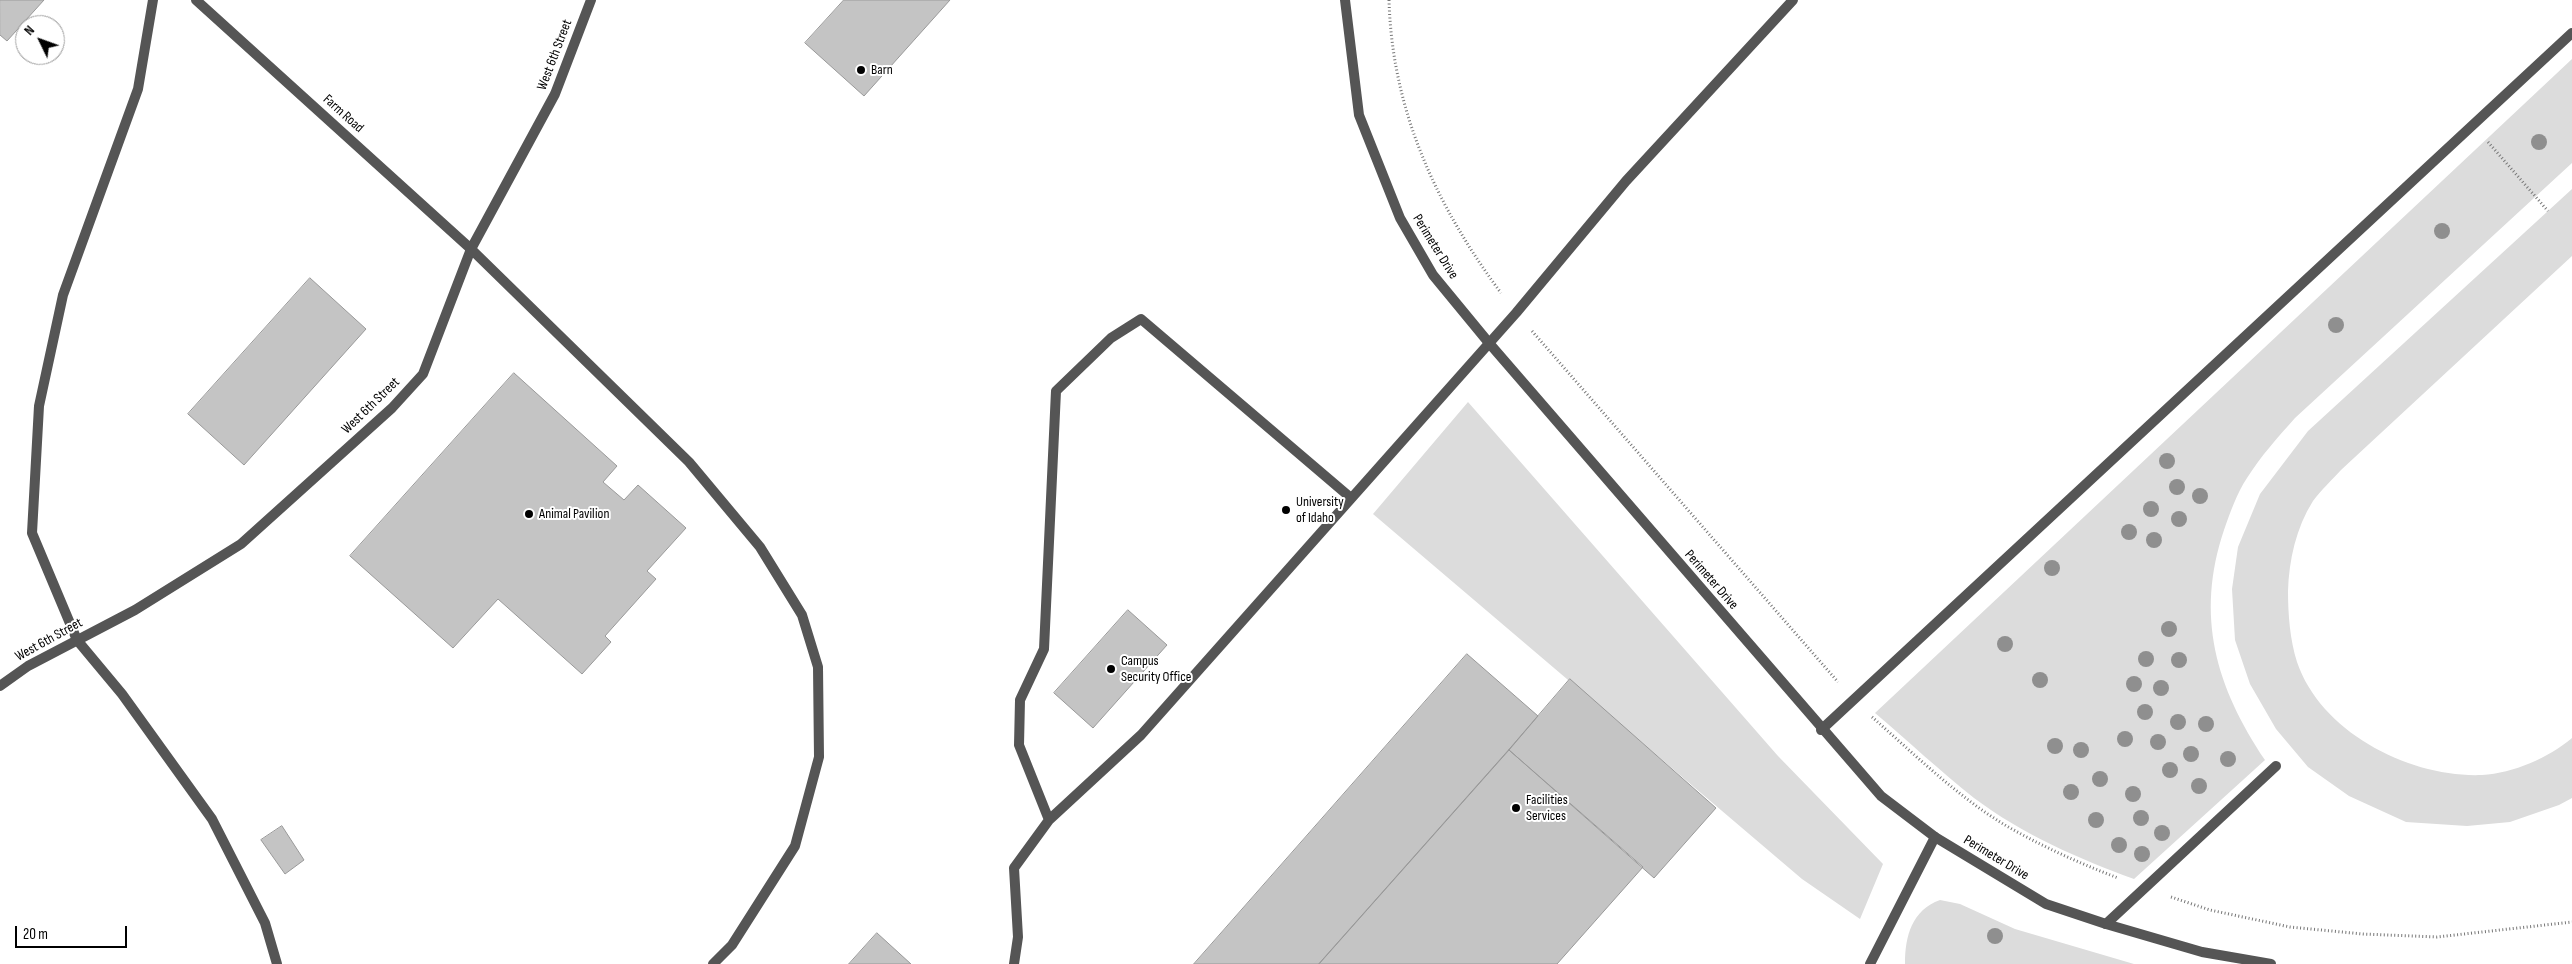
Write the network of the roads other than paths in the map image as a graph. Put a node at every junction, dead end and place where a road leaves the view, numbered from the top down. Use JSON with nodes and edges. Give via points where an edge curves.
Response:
{"nodes":[{"id":1,"x":154,"y":0,"type":"edge"},
{"id":2,"x":196,"y":0,"type":"edge"},
{"id":3,"x":591,"y":0,"type":"edge"},
{"id":4,"x":1345,"y":0,"type":"edge"},
{"id":5,"x":1793,"y":0,"type":"edge"},
{"id":6,"x":2572,"y":33,"type":"edge"},
{"id":7,"x":471,"y":249,"type":"junction"},
{"id":8,"x":1489,"y":343,"type":"junction"},
{"id":9,"x":1351,"y":498,"type":"junction"},
{"id":10,"x":77,"y":640,"type":"junction"},
{"id":11,"x":0,"y":686,"type":"edge"},
{"id":12,"x":1821,"y":730,"type":"junction"},
{"id":13,"x":2276,"y":766,"type":"dead end"},
{"id":14,"x":1049,"y":820,"type":"junction"},
{"id":15,"x":1935,"y":837,"type":"junction"},
{"id":16,"x":2106,"y":924,"type":"junction"},
{"id":17,"x":277,"y":964,"type":"edge"},
{"id":18,"x":713,"y":964,"type":"edge"},
{"id":19,"x":1014,"y":964,"type":"edge"},
{"id":20,"x":1870,"y":964,"type":"edge"},
{"id":21,"x":2271,"y":964,"type":"edge"}],
"edges":[{"from":1,"to":10,"type":"street","via":[[138,89],[64,295],[39,406],[32,533]]},
{"from":2,"to":7,"type":"street","name":"Farm Road"},
{"from":3,"to":7,"type":"street","name":"West 6th Street","via":[[555,94]]},
{"from":4,"to":8,"type":"street","name":"Perimeter Drive","via":[[1359,115],[1400,218],[1433,275]]},
{"from":5,"to":8,"type":"street","via":[[1626,182]]},
{"from":6,"to":12,"type":"street"},
{"from":7,"to":10,"type":"street","name":"West 6th Street","via":[[423,374],[392,408],[241,544],[135,610]]},
{"from":7,"to":18,"type":"street","name":"Farm Road","via":[[689,462],[760,547],[802,615],[818,667],[819,757],[795,846],[732,945]]},
{"from":8,"to":9,"type":"street"},
{"from":8,"to":12,"type":"street","name":"Perimeter Drive"},
{"from":9,"to":14,"type":"street","via":[[1141,735]]},
{"from":9,"to":14,"type":"street","via":[[1141,319],[1111,338],[1056,391],[1044,649],[1020,700],[1019,745]]},
{"from":10,"to":11,"type":"street","name":"West 6th Street","via":[[28,666]]},
{"from":10,"to":17,"type":"street","via":[[122,694],[212,819],[265,923]]},
{"from":12,"to":15,"type":"street","name":"Perimeter Drive","via":[[1881,796]]},
{"from":13,"to":16,"type":"street"},
{"from":14,"to":19,"type":"street","via":[[1014,868],[1018,937]]},
{"from":15,"to":16,"type":"street","name":"Perimeter Drive","via":[[2046,904]]},
{"from":15,"to":20,"type":"street"},
{"from":16,"to":21,"type":"street","name":"Perimeter Drive","via":[[2202,952]]}]}
